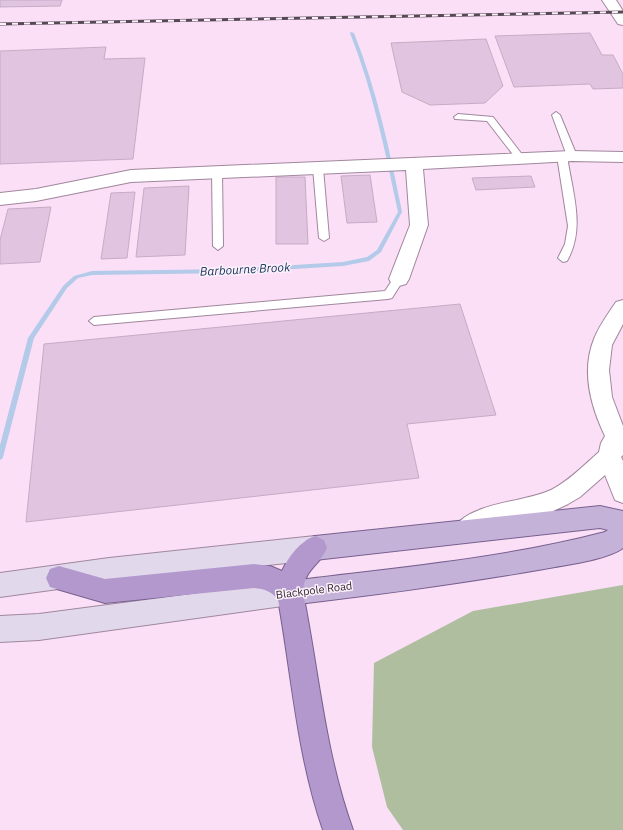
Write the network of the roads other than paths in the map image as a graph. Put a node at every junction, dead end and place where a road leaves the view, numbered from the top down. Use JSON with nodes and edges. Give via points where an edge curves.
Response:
{"nodes":[{"id":1,"x":610,"y":0,"type":"edge"},
{"id":2,"x":623,"y":21,"type":"edge"},
{"id":3,"x":556,"y":115,"type":"dead end"},
{"id":4,"x":458,"y":117,"type":"dead end"},
{"id":5,"x":567,"y":156,"type":"junction"},
{"id":6,"x":623,"y":157,"type":"edge"},
{"id":7,"x":521,"y":159,"type":"junction"},
{"id":8,"x":414,"y":164,"type":"junction"},
{"id":9,"x":318,"y":168,"type":"junction"},
{"id":10,"x":217,"y":170,"type":"junction"},
{"id":11,"x":0,"y":198,"type":"edge"},
{"id":12,"x":324,"y":238,"type":"dead end"},
{"id":13,"x":218,"y":246,"type":"dead end"},
{"id":14,"x":562,"y":258,"type":"dead end"},
{"id":15,"x":399,"y":279,"type":"joint"},
{"id":16,"x":623,"y":307,"type":"edge"},
{"id":17,"x":94,"y":321,"type":"dead end"},
{"id":18,"x":616,"y":445,"type":"edge"},
{"id":19,"x":623,"y":493,"type":"edge"},
{"id":20,"x":623,"y":522,"type":"edge"},
{"id":21,"x":464,"y":532,"type":"junction"},
{"id":22,"x":623,"y":533,"type":"edge"},
{"id":23,"x":315,"y":548,"type":"junction"},
{"id":24,"x":59,"y":578,"type":"junction"},
{"id":25,"x":0,"y":585,"type":"edge"},
{"id":26,"x":290,"y":593,"type":"junction"},
{"id":27,"x":0,"y":628,"type":"edge"},
{"id":28,"x":338,"y":830,"type":"edge"}],
"edges":[{"from":1,"to":2,"type":"street"},
{"from":3,"to":5,"type":"lane"},
{"from":4,"to":7,"type":"lane","via":[[490,119]]},
{"from":5,"to":6,"type":"street"},
{"from":5,"to":7,"type":"street"},
{"from":5,"to":14,"type":"lane","via":[[573,226],[570,244]]},
{"from":7,"to":8,"type":"street"},
{"from":8,"to":9,"type":"street"},
{"from":8,"to":15,"type":"street","via":[[419,226]]},
{"from":9,"to":10,"type":"street"},
{"from":9,"to":12,"type":"lane"},
{"from":10,"to":11,"type":"street","via":[[131,176],[36,195]]},
{"from":10,"to":13,"type":"lane"},
{"from":15,"to":17,"type":"lane","via":[[388,295]]},
{"from":16,"to":18,"type":"street","via":[[607,333],[599,359],[602,394]]},
{"from":18,"to":19,"type":"street"},
{"from":18,"to":21,"type":"street","via":[[572,490],[560,497],[544,504],[487,518]]},
{"from":20,"to":21,"type":"main road","via":[[600,517]]},
{"from":21,"to":23,"type":"main road"},
{"from":22,"to":26,"type":"main road","name":"Blackpole Road","via":[[611,542],[577,551],[459,572]]},
{"from":23,"to":24,"type":"main road","via":[[109,570]]},
{"from":23,"to":26,"type":"highway","via":[[300,561],[293,572]]},
{"from":24,"to":25,"type":"main road"},
{"from":24,"to":26,"type":"highway","via":[[105,591],[254,576],[270,577]]},
{"from":26,"to":27,"type":"main road","name":"Blackpole Road","via":[[39,628]]},
{"from":26,"to":28,"type":"highway","via":[[314,752],[328,805]]}]}
